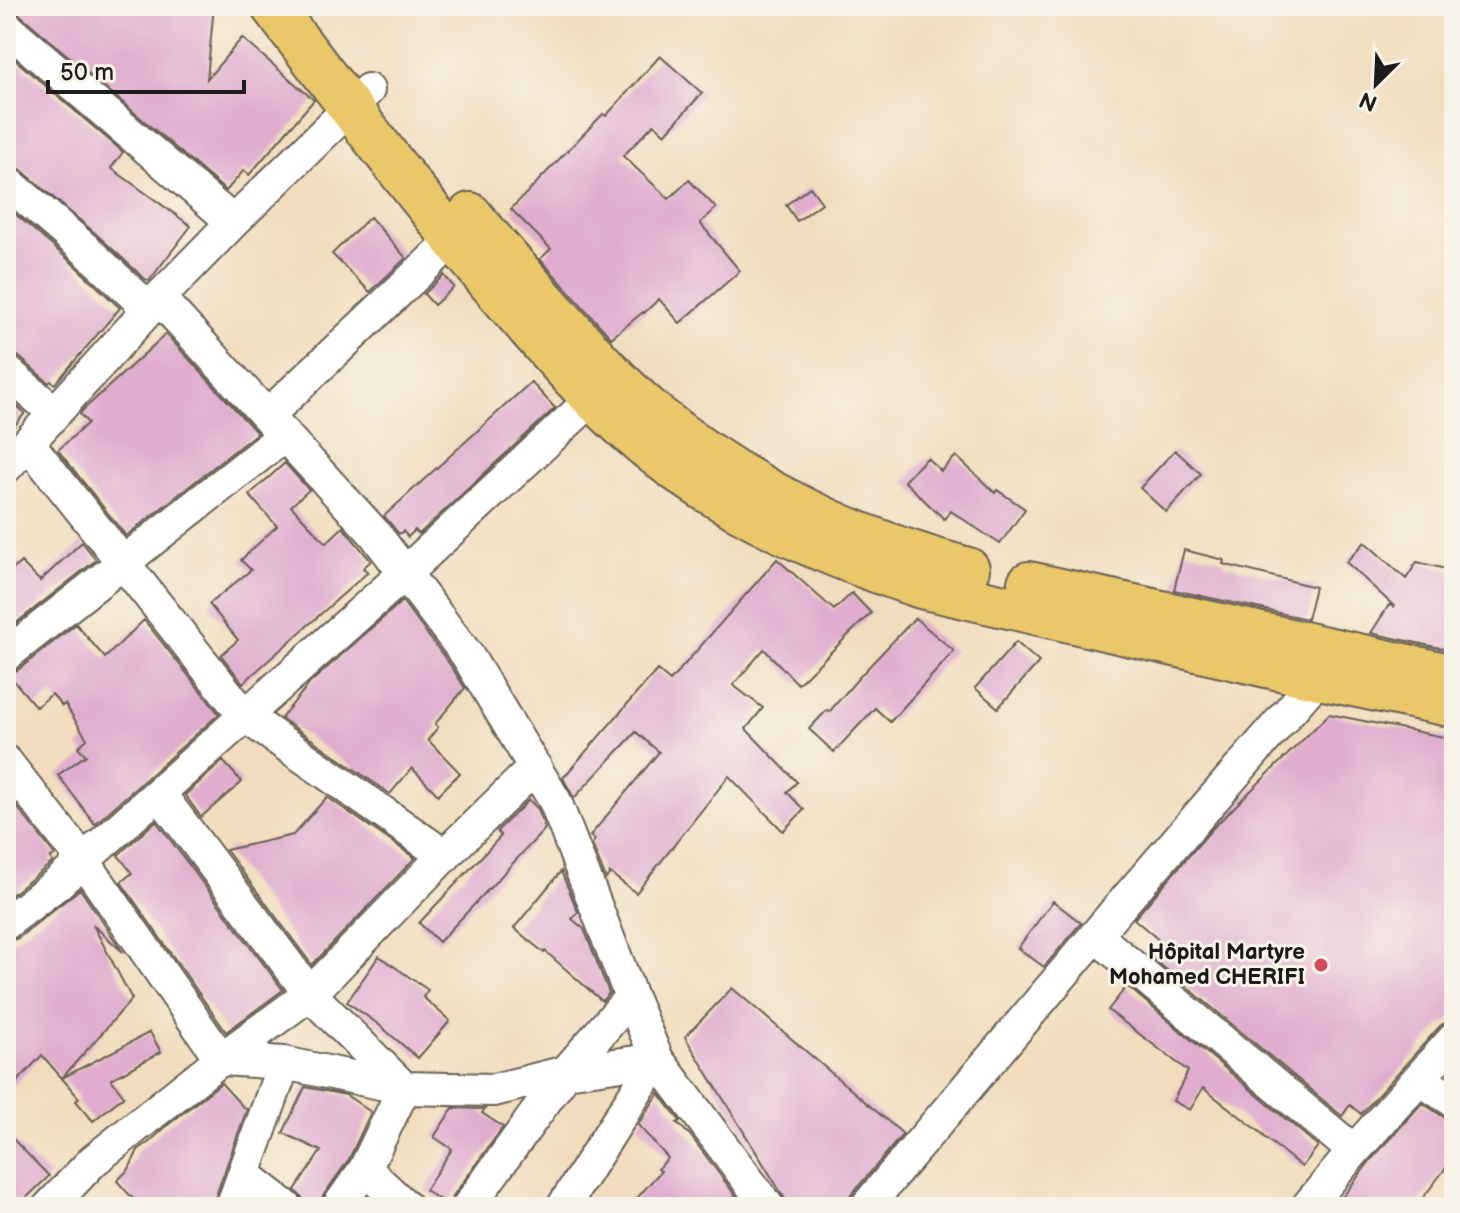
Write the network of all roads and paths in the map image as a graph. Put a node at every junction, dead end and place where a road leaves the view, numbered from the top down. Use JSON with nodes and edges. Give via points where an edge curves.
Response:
{"nodes":[{"id":1,"x":272,"y":6,"type":"edge"},
{"id":2,"x":305,"y":6,"type":"edge"},
{"id":3,"x":6,"y":27,"type":"edge"},
{"id":4,"x":359,"y":99,"type":"junction"},
{"id":5,"x":6,"y":181,"type":"edge"},
{"id":6,"x":233,"y":222,"type":"junction"},
{"id":7,"x":454,"y":239,"type":"junction"},
{"id":8,"x":154,"y":303,"type":"junction"},
{"id":9,"x":6,"y":371,"type":"edge"},
{"id":10,"x":592,"y":399,"type":"junction"},
{"id":11,"x":55,"y":413,"type":"junction"},
{"id":12,"x":276,"y":426,"type":"junction"},
{"id":13,"x":28,"y":443,"type":"junction"},
{"id":14,"x":6,"y":467,"type":"edge"},
{"id":15,"x":793,"y":522,"type":"junction"},
{"id":16,"x":123,"y":563,"type":"junction"},
{"id":17,"x":405,"y":573,"type":"junction"},
{"id":18,"x":6,"y":655,"type":"edge"},
{"id":19,"x":1330,"y":664,"type":"junction"},
{"id":20,"x":1454,"y":676,"type":"edge"},
{"id":21,"x":1454,"y":706,"type":"edge"},
{"id":22,"x":245,"y":716,"type":"junction"},
{"id":23,"x":6,"y":762,"type":"edge"},
{"id":24,"x":535,"y":767,"type":"junction"},
{"id":25,"x":159,"y":793,"type":"junction"},
{"id":26,"x":445,"y":856,"type":"junction"},
{"id":27,"x":83,"y":860,"type":"junction"},
{"id":28,"x":6,"y":923,"type":"edge"},
{"id":29,"x":1096,"y":936,"type":"junction"},
{"id":30,"x":310,"y":994,"type":"junction"},
{"id":31,"x":631,"y":997,"type":"junction"},
{"id":32,"x":1454,"y":1039,"type":"edge"},
{"id":33,"x":221,"y":1059,"type":"junction"},
{"id":34,"x":657,"y":1059,"type":"junction"},
{"id":35,"x":284,"y":1063,"type":"junction"},
{"id":36,"x":566,"y":1072,"type":"junction"},
{"id":37,"x":1419,"y":1079,"type":"junction"},
{"id":38,"x":404,"y":1088,"type":"junction"},
{"id":39,"x":1454,"y":1101,"type":"edge"},
{"id":40,"x":1354,"y":1151,"type":"junction"},
{"id":41,"x":365,"y":1169,"type":"junction"},
{"id":42,"x":244,"y":1174,"type":"junction"},
{"id":43,"x":49,"y":1207,"type":"edge"},
{"id":44,"x":232,"y":1207,"type":"edge"},
{"id":45,"x":286,"y":1207,"type":"edge"},
{"id":46,"x":338,"y":1207,"type":"edge"},
{"id":47,"x":406,"y":1207,"type":"edge"},
{"id":48,"x":468,"y":1207,"type":"edge"},
{"id":49,"x":563,"y":1207,"type":"edge"},
{"id":50,"x":768,"y":1207,"type":"edge"},
{"id":51,"x":866,"y":1207,"type":"edge"},
{"id":52,"x":1307,"y":1207,"type":"edge"}],
"edges":[{"from":1,"to":4,"type":"main road"},
{"from":2,"to":4,"type":"main road"},
{"from":3,"to":6,"type":"street"},
{"from":4,"to":6,"type":"street"},
{"from":4,"to":7,"type":"main road"},
{"from":4,"to":15,"type":"main road","via":[[616,378],[701,449],[747,478]]},
{"from":5,"to":8,"type":"street"},
{"from":6,"to":8,"type":"street"},
{"from":7,"to":10,"type":"main road"},
{"from":7,"to":12,"type":"street"},
{"from":8,"to":11,"type":"street"},
{"from":8,"to":12,"type":"street"},
{"from":9,"to":11,"type":"street"},
{"from":10,"to":15,"type":"main road","via":[[686,477],[734,508]]},
{"from":10,"to":17,"type":"street"},
{"from":11,"to":13,"type":"street"},
{"from":12,"to":16,"type":"street"},
{"from":12,"to":17,"type":"street"},
{"from":13,"to":14,"type":"street"},
{"from":13,"to":16,"type":"street"},
{"from":15,"to":19,"type":"main road","via":[[857,565],[921,587]]},
{"from":16,"to":18,"type":"street"},
{"from":16,"to":22,"type":"street"},
{"from":17,"to":22,"type":"street"},
{"from":17,"to":24,"type":"street","via":[[467,655]]},
{"from":19,"to":20,"type":"main road"},
{"from":19,"to":21,"type":"main road"},
{"from":19,"to":29,"type":"street"},
{"from":22,"to":25,"type":"street"},
{"from":22,"to":26,"type":"street"},
{"from":23,"to":27,"type":"street"},
{"from":24,"to":26,"type":"street"},
{"from":24,"to":31,"type":"street","via":[[555,801]]},
{"from":25,"to":27,"type":"street"},
{"from":25,"to":30,"type":"street"},
{"from":26,"to":30,"type":"street"},
{"from":27,"to":28,"type":"street"},
{"from":27,"to":33,"type":"street"},
{"from":29,"to":40,"type":"street"},
{"from":29,"to":51,"type":"street"},
{"from":30,"to":33,"type":"street"},
{"from":30,"to":38,"type":"street"},
{"from":31,"to":34,"type":"street"},
{"from":31,"to":36,"type":"street"},
{"from":32,"to":37,"type":"street"},
{"from":33,"to":35,"type":"street"},
{"from":33,"to":43,"type":"street","via":[[93,1161]]},
{"from":34,"to":36,"type":"street"},
{"from":34,"to":49,"type":"street"},
{"from":34,"to":50,"type":"street"},
{"from":35,"to":38,"type":"street"},
{"from":35,"to":42,"type":"street"},
{"from":36,"to":38,"type":"street","via":[[494,1090]]},
{"from":36,"to":48,"type":"street"},
{"from":37,"to":39,"type":"street"},
{"from":37,"to":40,"type":"street"},
{"from":38,"to":41,"type":"street"},
{"from":40,"to":52,"type":"street"},
{"from":41,"to":46,"type":"street"},
{"from":41,"to":47,"type":"street"},
{"from":42,"to":44,"type":"street"},
{"from":42,"to":45,"type":"street"}]}
